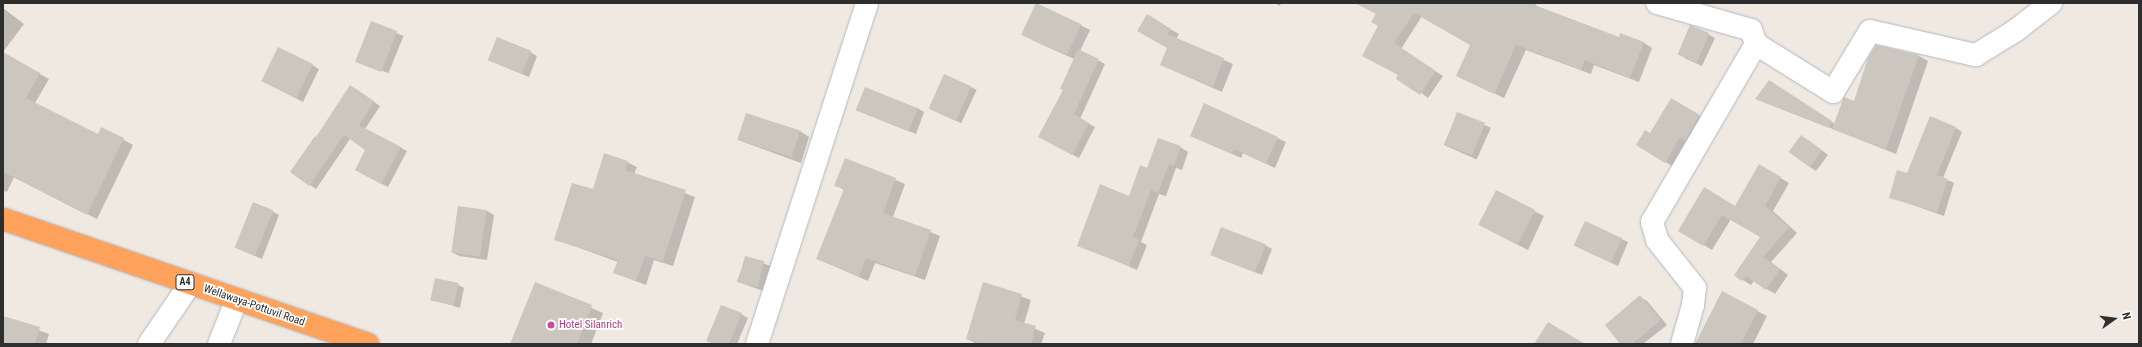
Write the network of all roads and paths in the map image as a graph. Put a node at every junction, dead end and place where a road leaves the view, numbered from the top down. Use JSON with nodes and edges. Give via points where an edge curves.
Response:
{"nodes":[{"id":1,"x":867,"y":3,"type":"edge"},
{"id":2,"x":1657,"y":3,"type":"edge"},
{"id":3,"x":2051,"y":3,"type":"edge"},
{"id":4,"x":1756,"y":44,"type":"junction"},
{"id":5,"x":3,"y":220,"type":"edge"},
{"id":6,"x":190,"y":284,"type":"junction"},
{"id":7,"x":236,"y":300,"type":"junction"},
{"id":8,"x":149,"y":344,"type":"edge"},
{"id":9,"x":219,"y":344,"type":"edge"},
{"id":10,"x":368,"y":344,"type":"edge"},
{"id":11,"x":757,"y":344,"type":"edge"},
{"id":12,"x":1682,"y":344,"type":"edge"}],
"edges":[{"from":1,"to":11,"type":"street"},
{"from":2,"to":4,"type":"street","via":[[1751,30]]},
{"from":3,"to":4,"type":"street","via":[[2015,31],[1976,55],[1870,31],[1833,92]]},
{"from":4,"to":12,"type":"street","via":[[1652,222],[1658,240],[1695,288]]},
{"from":5,"to":6,"type":"highway","name":"Wellawaya-Pottuvil Road","number":"A4"},
{"from":6,"to":7,"type":"highway","name":"Wellawaya-Pottuvil Road","number":"A4"},
{"from":6,"to":8,"type":"street"},
{"from":7,"to":9,"type":"street"},
{"from":7,"to":10,"type":"highway","name":"Wellawaya-Pottuvil Road","number":"A4"}]}
